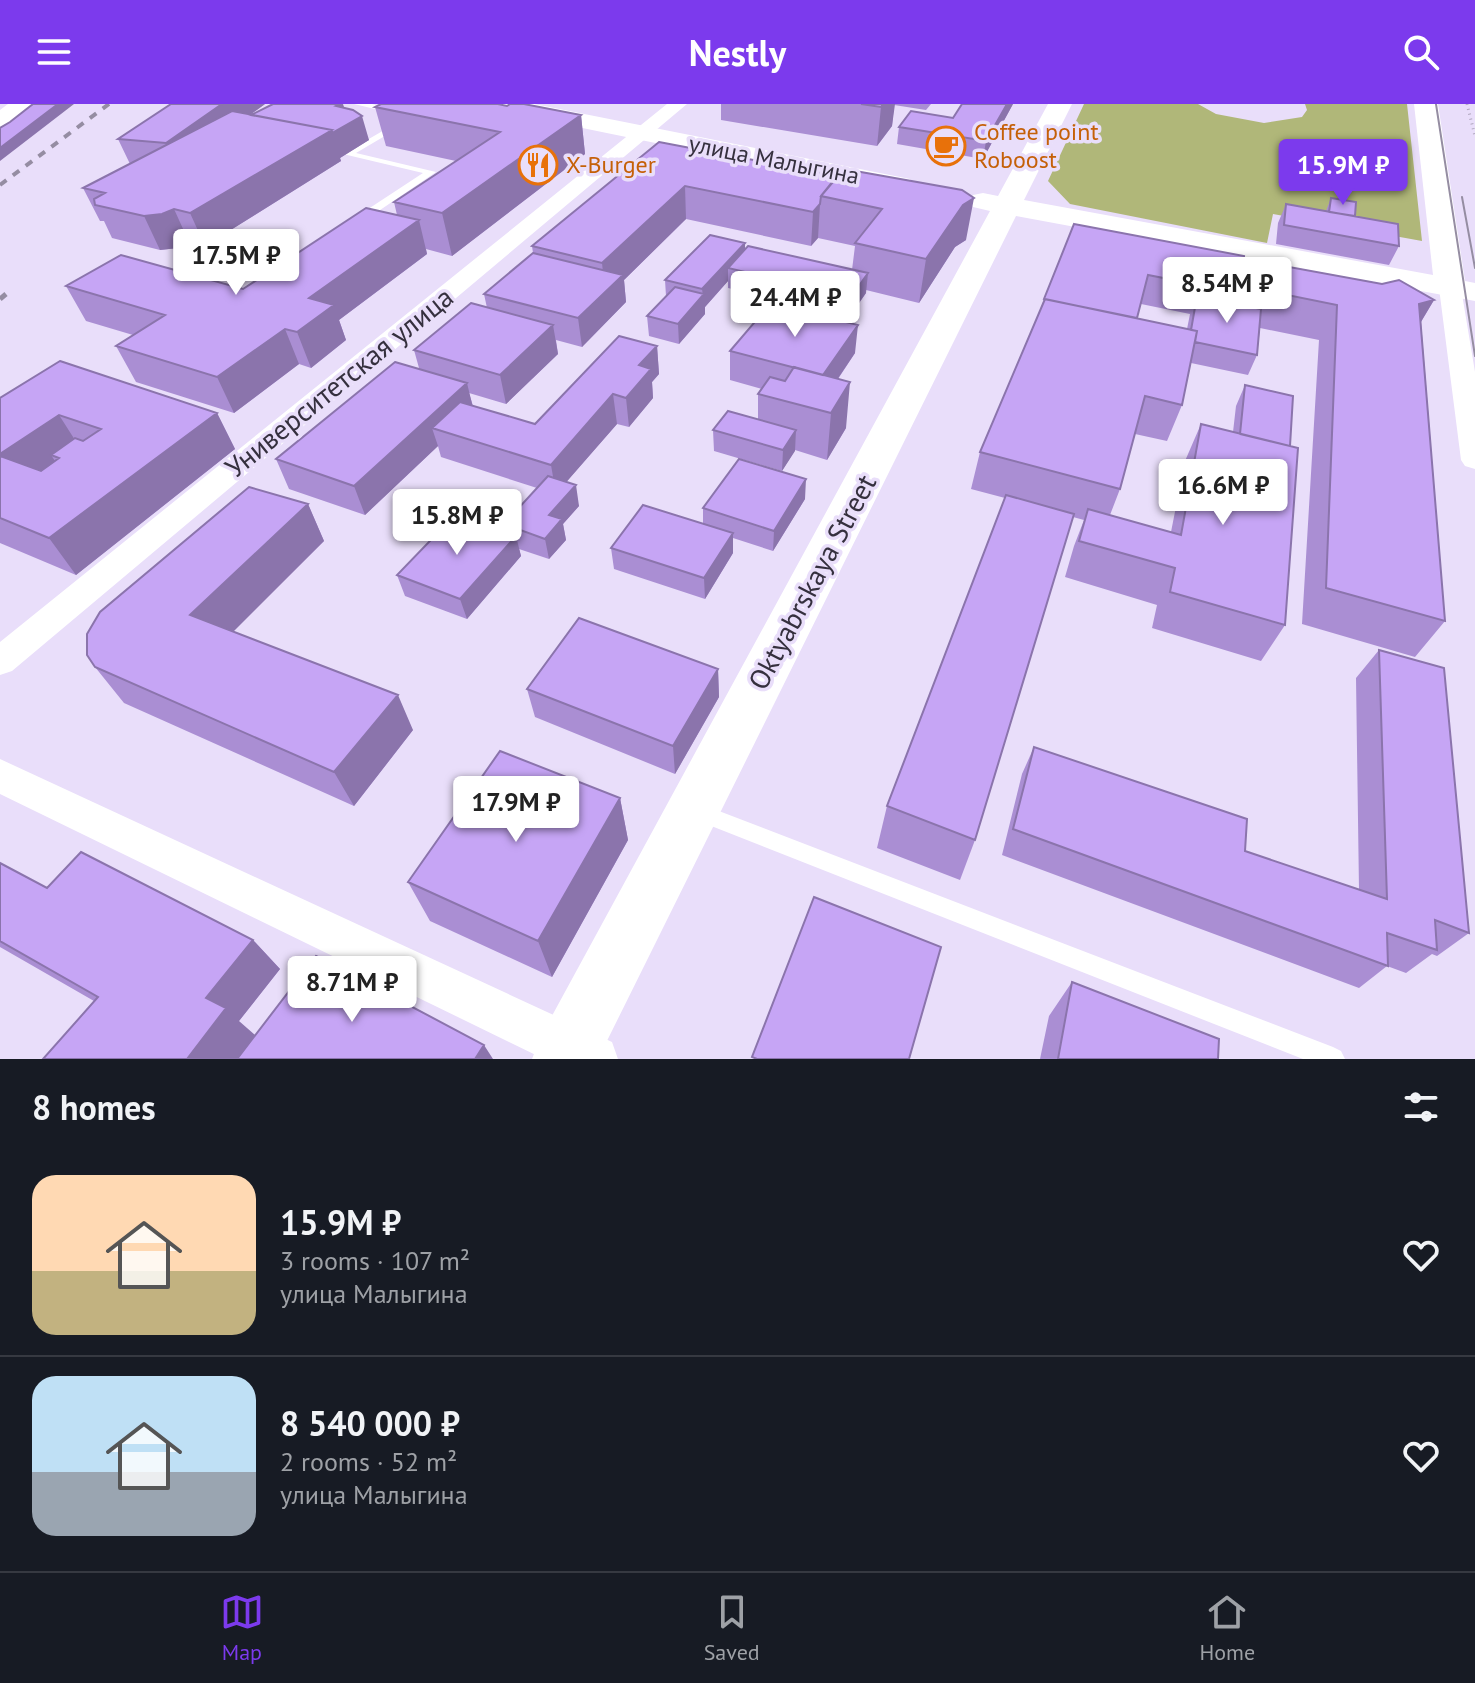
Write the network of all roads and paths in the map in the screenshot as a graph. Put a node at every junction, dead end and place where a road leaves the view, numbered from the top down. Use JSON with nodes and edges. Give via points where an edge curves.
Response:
{"nodes":[{"id":1,"x":23,"y":104,"type":"edge"},
{"id":2,"x":358,"y":104,"type":"edge"},
{"id":3,"x":435,"y":104,"type":"edge"},
{"id":4,"x":499,"y":104,"type":"edge"},
{"id":5,"x":678,"y":104,"type":"edge"},
{"id":6,"x":1060,"y":104,"type":"edge"},
{"id":7,"x":1426,"y":104,"type":"edge"},
{"id":8,"x":1467,"y":104,"type":"edge"},
{"id":9,"x":416,"y":115,"type":"junction"},
{"id":10,"x":0,"y":122,"type":"edge"},
{"id":11,"x":640,"y":134,"type":"junction"},
{"id":12,"x":1475,"y":136,"type":"edge"},
{"id":13,"x":932,"y":191,"type":"edge"},
{"id":14,"x":963,"y":197,"type":"edge"},
{"id":15,"x":1009,"y":206,"type":"junction"},
{"id":16,"x":343,"y":230,"type":"edge"},
{"id":17,"x":1463,"y":290,"type":"edge"},
{"id":18,"x":1475,"y":460,"type":"edge"},
{"id":19,"x":0,"y":661,"type":"edge"},
{"id":20,"x":0,"y":776,"type":"edge"},
{"id":21,"x":693,"y":810,"type":"junction"},
{"id":22,"x":576,"y":1055,"type":"edge"},
{"id":23,"x":1333,"y":1059,"type":"edge"}],
"edges":[{"from":1,"to":10,"type":"street"},
{"from":2,"to":9,"type":"lane"},
{"from":3,"to":9,"type":"lane"},
{"from":4,"to":11,"type":"street","name":"улица Малыгина"},
{"from":5,"to":11,"type":"street","name":"Университетская улица"},
{"from":6,"to":15,"type":"street","name":"Oktyabrskaya Street"},
{"from":7,"to":17,"type":"street"},
{"from":8,"to":12,"type":"path"},
{"from":9,"to":16,"type":"lane","via":[[348,154],[431,172]]},
{"from":11,"to":13,"type":"street","name":"улица Малыгина"},
{"from":11,"to":19,"type":"street","name":"Университетская улица"},
{"from":14,"to":15,"type":"street"},
{"from":15,"to":17,"type":"street"},
{"from":15,"to":21,"type":"street","name":"Oktyabrskaya Street"},
{"from":17,"to":18,"type":"street"},
{"from":20,"to":22,"type":"street"},
{"from":21,"to":22,"type":"street","name":"Oktyabrskaya Street"},
{"from":21,"to":23,"type":"lane"}]}
